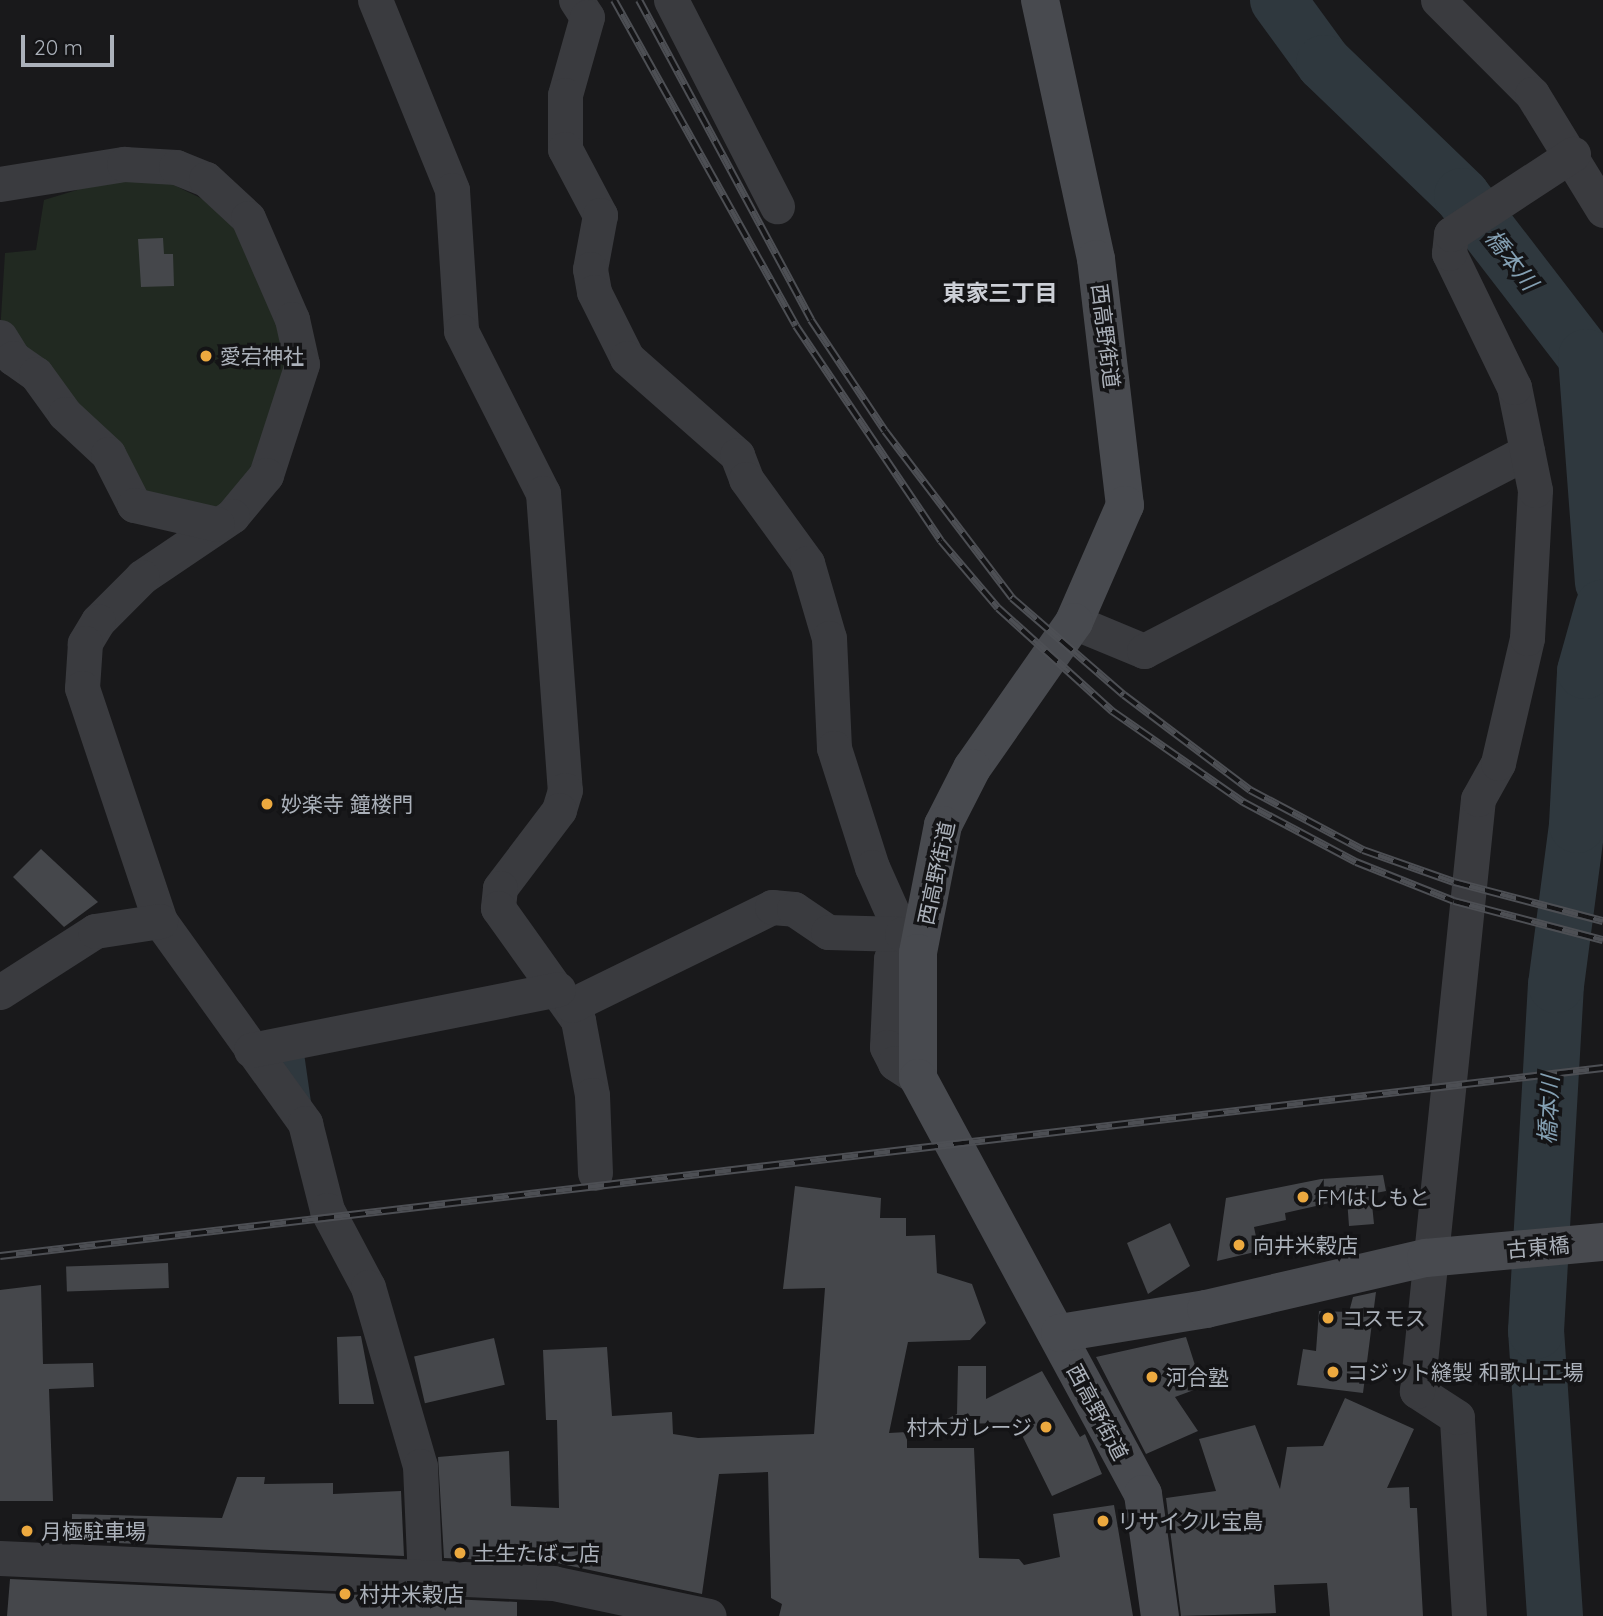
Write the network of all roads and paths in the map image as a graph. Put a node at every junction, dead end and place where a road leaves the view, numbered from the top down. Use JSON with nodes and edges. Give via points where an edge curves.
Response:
{"nodes":[{"id":1,"x":375,"y":0,"type":"edge"},
{"id":2,"x":576,"y":0,"type":"edge"},
{"id":3,"x":671,"y":0,"type":"edge"},
{"id":4,"x":1040,"y":0,"type":"edge"},
{"id":5,"x":1438,"y":0,"type":"edge"},
{"id":6,"x":1573,"y":155,"type":"junction"},
{"id":7,"x":0,"y":184,"type":"edge"},
{"id":8,"x":777,"y":206,"type":"dead end"},
{"id":9,"x":1603,"y":210,"type":"edge"},
{"id":10,"x":0,"y":337,"type":"edge"},
{"id":11,"x":1527,"y":452,"type":"junction"},
{"id":12,"x":217,"y":524,"type":"junction"},
{"id":13,"x":1074,"y":622,"type":"junction"},
{"id":14,"x":160,"y":921,"type":"junction"},
{"id":15,"x":911,"y":941,"type":"junction"},
{"id":16,"x":0,"y":992,"type":"edge"},
{"id":17,"x":565,"y":997,"type":"junction"},
{"id":18,"x":251,"y":1050,"type":"junction"},
{"id":19,"x":595,"y":1173,"type":"dead end"},
{"id":20,"x":1603,"y":1242,"type":"edge"},
{"id":21,"x":1426,"y":1258,"type":"junction"},
{"id":22,"x":1060,"y":1334,"type":"junction"},
{"id":23,"x":0,"y":1558,"type":"edge"},
{"id":24,"x":425,"y":1579,"type":"junction"},
{"id":25,"x":697,"y":1614,"type":"edge"},
{"id":26,"x":1160,"y":1616,"type":"edge"},
{"id":27,"x":1469,"y":1616,"type":"edge"}],
"edges":[{"from":1,"to":17,"type":"street","via":[[452,190],[461,331],[542,493],[565,790],[559,810],[500,888],[498,908]]},
{"from":2,"to":15,"type":"street","via":[[586,17],[565,95],[565,149],[600,215],[590,270],[594,292],[627,358],[737,454],[746,479],[807,563],[829,638],[834,748],[872,867]]},
{"from":3,"to":8,"type":"street"},
{"from":4,"to":13,"type":"street","name":"西高野街道","via":[[1097,259],[1125,505]]},
{"from":5,"to":6,"type":"street","via":[[1532,94]]},
{"from":6,"to":9,"type":"street"},
{"from":6,"to":11,"type":"street","via":[[1451,234],[1449,253],[1514,387]]},
{"from":7,"to":12,"type":"street","via":[[37,174],[159,164],[206,178],[248,218],[277,275],[302,364],[266,475]]},
{"from":10,"to":12,"type":"street","via":[[108,454],[134,505]]},
{"from":11,"to":13,"type":"street","via":[[1144,651]]},
{"from":11,"to":21,"type":"street","via":[[1535,490],[1527,638],[1506,740],[1478,799]]},
{"from":12,"to":14,"type":"street","via":[[142,577],[97,621],[80,668],[142,884]]},
{"from":13,"to":15,"type":"street","name":"西高野街道","via":[[972,768],[943,825]]},
{"from":14,"to":16,"type":"street","via":[[95,931]]},
{"from":14,"to":18,"type":"street"},
{"from":15,"to":17,"type":"street","via":[[828,932],[794,909],[772,907]]},
{"from":15,"to":22,"type":"street","name":"西高野街道","via":[[918,1078],[993,1225]]},
{"from":17,"to":18,"type":"street"},
{"from":17,"to":19,"type":"street","via":[[592,1095]]},
{"from":18,"to":24,"type":"street","via":[[305,1124],[327,1210],[368,1287],[388,1345],[421,1466]]},
{"from":20,"to":21,"type":"street","name":"古東橋"},
{"from":21,"to":22,"type":"street","name":"古東橋","via":[[1206,1309]]},
{"from":21,"to":27,"type":"street","via":[[1417,1391],[1457,1417]]},
{"from":22,"to":26,"type":"street","name":"西高野街道","via":[[1084,1393],[1143,1494]]},
{"from":23,"to":24,"type":"street"},
{"from":24,"to":25,"type":"street","via":[[553,1583]]}]}
